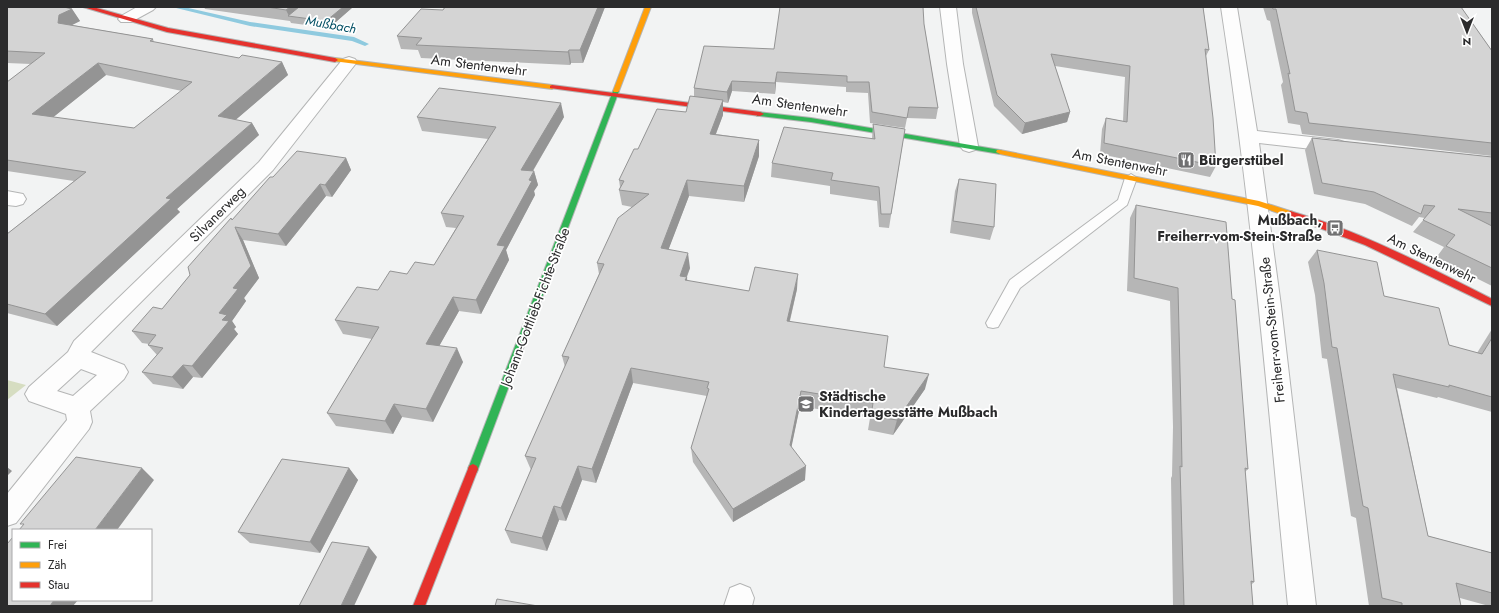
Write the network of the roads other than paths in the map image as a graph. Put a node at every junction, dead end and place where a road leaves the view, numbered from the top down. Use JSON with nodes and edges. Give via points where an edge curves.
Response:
{"nodes":[{"id":1,"x":86,"y":7,"type":"edge"},
{"id":2,"x":148,"y":7,"type":"edge"},
{"id":3,"x":648,"y":7,"type":"edge"},
{"id":4,"x":948,"y":7,"type":"edge"},
{"id":5,"x":1229,"y":7,"type":"edge"},
{"id":6,"x":126,"y":19,"type":"junction"},
{"id":7,"x":349,"y":62,"type":"junction"},
{"id":8,"x":615,"y":95,"type":"junction"},
{"id":9,"x":1250,"y":136,"type":"junction"},
{"id":10,"x":969,"y":146,"type":"junction"},
{"id":11,"x":1353,"y":148,"type":"edge"},
{"id":12,"x":1132,"y":178,"type":"junction"},
{"id":13,"x":1259,"y":204,"type":"junction"},
{"id":14,"x":1492,"y":304,"type":"edge"},
{"id":15,"x":993,"y":323,"type":"dead end"},
{"id":16,"x":76,"y":358,"type":"junction"},
{"id":17,"x":77,"y":408,"type":"junction"},
{"id":18,"x":7,"y":514,"type":"edge"},
{"id":19,"x":419,"y":606,"type":"edge"},
{"id":20,"x":1302,"y":606,"type":"edge"}],
"edges":[{"from":1,"to":6,"type":"street","name":"Am Stentenwehr"},
{"from":2,"to":6,"type":"street"},
{"from":3,"to":8,"type":"street","name":"Johann-Gottlieb-Fichte-Straße"},
{"from":4,"to":10,"type":"street"},
{"from":5,"to":9,"type":"street","name":"Freiherr-vom-Stein-Straße"},
{"from":6,"to":7,"type":"street","name":"Am Stentenwehr","via":[[215,39]]},
{"from":7,"to":8,"type":"street","name":"Am Stentenwehr"},
{"from":7,"to":16,"type":"street","name":"Silvanerweg","via":[[266,166],[82,347]]},
{"from":8,"to":10,"type":"street","name":"Am Stentenwehr","via":[[812,120]]},
{"from":8,"to":19,"type":"street","name":"Johann-Gottlieb-Fichte-Straße"},
{"from":9,"to":11,"type":"street"},
{"from":9,"to":13,"type":"street","name":"Freiherr-vom-Stein-Straße"},
{"from":10,"to":12,"type":"street","name":"Am Stentenwehr"},
{"from":12,"to":13,"type":"street","name":"Am Stentenwehr"},
{"from":12,"to":15,"type":"lane","via":[[1123,202],[1015,284]]},
{"from":13,"to":14,"type":"street","name":"Am Stentenwehr","via":[[1335,228],[1398,256]]},
{"from":13,"to":20,"type":"street","name":"Freiherr-vom-Stein-Straße"},
{"from":16,"to":17,"type":"street","via":[[116,372]]},
{"from":16,"to":17,"type":"street","name":"Silvanerweg","via":[[37,394]]},
{"from":17,"to":18,"type":"street","via":[[80,422]]}]}
